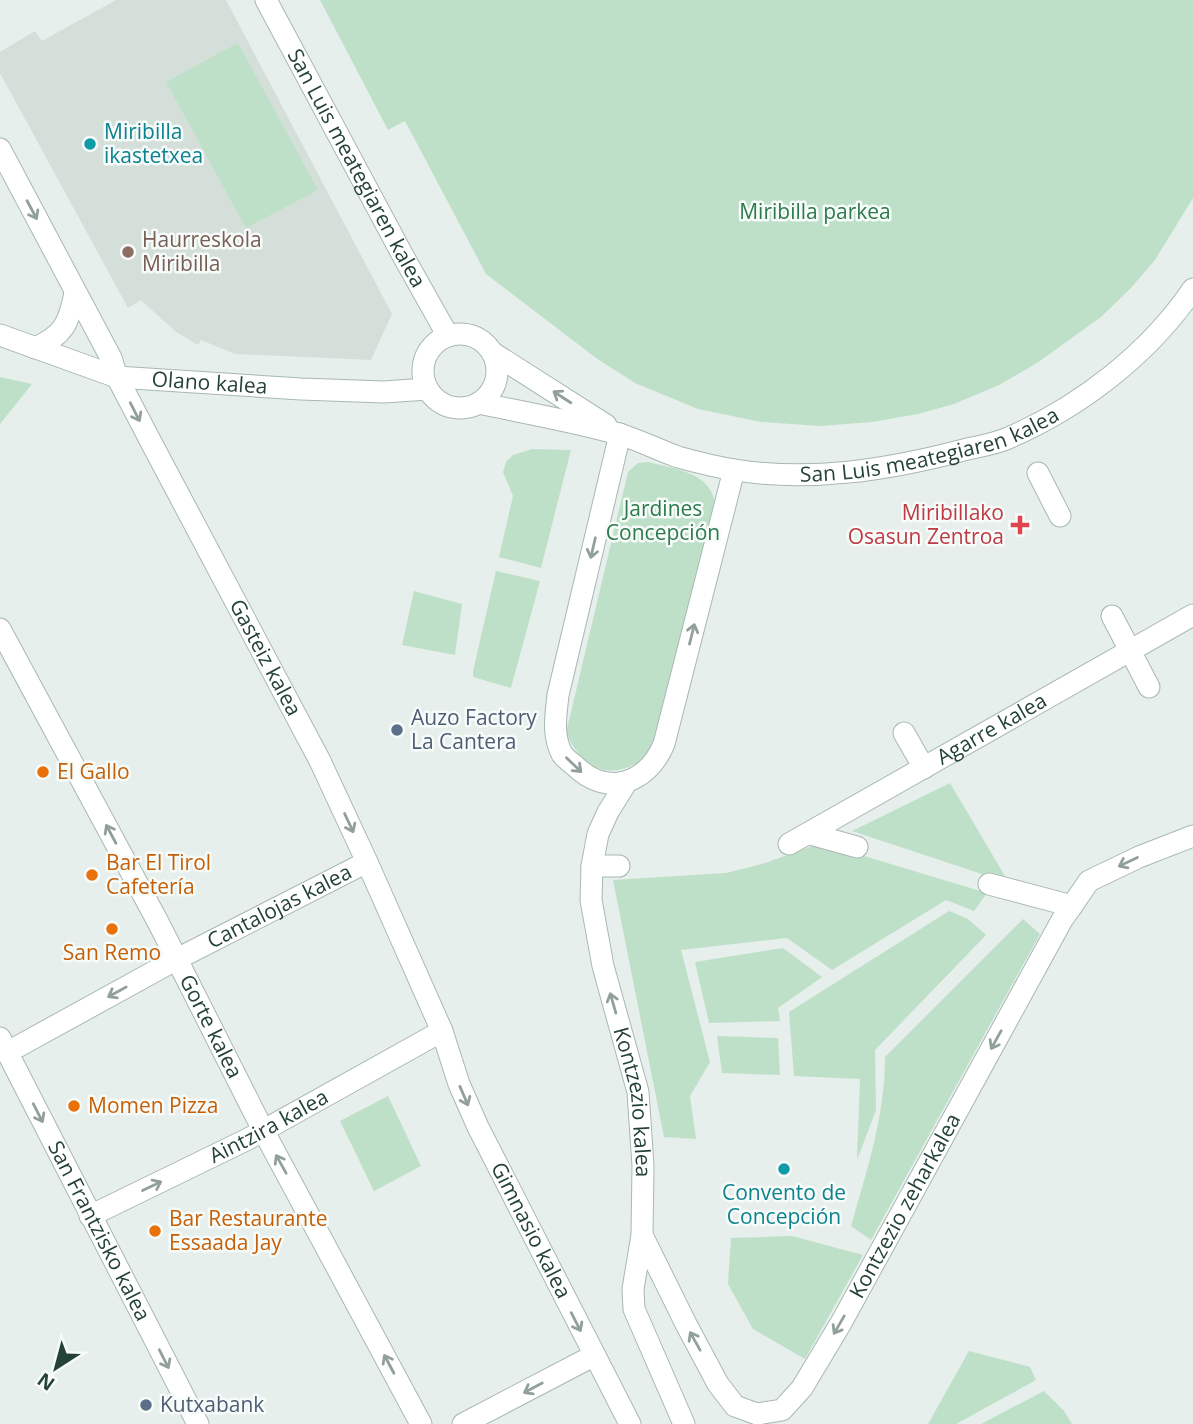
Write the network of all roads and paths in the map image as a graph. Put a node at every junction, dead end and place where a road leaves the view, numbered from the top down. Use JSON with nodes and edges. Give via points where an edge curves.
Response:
{"nodes":[{"id":1,"x":266,"y":0,"type":"edge"},
{"id":2,"x":0,"y":149,"type":"edge"},
{"id":3,"x":1193,"y":289,"type":"edge"},
{"id":4,"x":75,"y":293,"type":"junction"},
{"id":5,"x":0,"y":335,"type":"edge"},
{"id":6,"x":448,"y":335,"type":"junction"},
{"id":7,"x":35,"y":348,"type":"junction"},
{"id":8,"x":492,"y":353,"type":"junction"},
{"id":9,"x":117,"y":377,"type":"junction"},
{"id":10,"x":427,"y":389,"type":"junction"},
{"id":11,"x":479,"y":404,"type":"junction"},
{"id":12,"x":620,"y":434,"type":"junction"},
{"id":13,"x":734,"y":470,"type":"junction"},
{"id":14,"x":1038,"y":473,"type":"dead end"},
{"id":15,"x":1060,"y":516,"type":"dead end"},
{"id":16,"x":1193,"y":614,"type":"edge"},
{"id":17,"x":1112,"y":616,"type":"dead end"},
{"id":18,"x":0,"y":629,"type":"edge"},
{"id":19,"x":1129,"y":651,"type":"junction"},
{"id":20,"x":1149,"y":687,"type":"dead end"},
{"id":21,"x":904,"y":733,"type":"dead end"},
{"id":22,"x":924,"y":768,"type":"junction"},
{"id":23,"x":626,"y":783,"type":"junction"},
{"id":24,"x":810,"y":834,"type":"junction"},
{"id":25,"x":1192,"y":838,"type":"edge"},
{"id":26,"x":789,"y":844,"type":"dead end"},
{"id":27,"x":857,"y":847,"type":"dead end"},
{"id":28,"x":368,"y":862,"type":"junction"},
{"id":29,"x":592,"y":866,"type":"junction"},
{"id":30,"x":619,"y":866,"type":"dead end"},
{"id":31,"x":989,"y":884,"type":"dead end"},
{"id":32,"x":1072,"y":906,"type":"junction"},
{"id":33,"x":177,"y":959,"type":"junction"},
{"id":34,"x":442,"y":1031,"type":"junction"},
{"id":35,"x":4,"y":1045,"type":"edge"},
{"id":36,"x":263,"y":1130,"type":"junction"},
{"id":37,"x":90,"y":1216,"type":"junction"},
{"id":38,"x":642,"y":1235,"type":"junction"},
{"id":39,"x":593,"y":1356,"type":"junction"},
{"id":40,"x":198,"y":1424,"type":"edge"},
{"id":41,"x":421,"y":1424,"type":"edge"},
{"id":42,"x":463,"y":1424,"type":"edge"},
{"id":43,"x":629,"y":1424,"type":"edge"},
{"id":44,"x":684,"y":1424,"type":"edge"}],
"edges":[{"from":1,"to":6,"type":"street","name":"San Luis meategiaren kalea"},
{"from":2,"to":4,"type":"street","name":"Gasteiz kalea","one_way":true},
{"from":3,"to":13,"type":"street","name":"San Luis meategiaren kalea","via":[[1163,328],[1114,372],[1055,413],[1004,439],[870,470],[777,474]]},
{"from":4,"to":7,"type":"street","via":[[66,324]]},
{"from":4,"to":9,"type":"street","name":"Gasteiz kalea"},
{"from":5,"to":7,"type":"street","name":"Olano kalea"},
{"from":6,"to":8,"type":"street","via":[[473,336]]},
{"from":6,"to":10,"type":"street","via":[[425,357]]},
{"from":7,"to":9,"type":"street","name":"Olano kalea"},
{"from":8,"to":11,"type":"street","via":[[497,364],[495,386]]},
{"from":12,"to":8,"type":"street","name":"San Luis meategiaren kalea","one_way":true},
{"from":9,"to":10,"type":"street","name":"Olano kalea","via":[[301,389]]},
{"from":9,"to":28,"type":"street","name":"Gasteiz kalea","one_way":true,"via":[[320,761]]},
{"from":10,"to":11,"type":"street","via":[[444,405],[468,408]]},
{"from":11,"to":12,"type":"street","name":"San Luis meategiaren kalea"},
{"from":12,"to":13,"type":"street","name":"San Luis meategiaren kalea","via":[[678,457]]},
{"from":12,"to":23,"type":"street","one_way":true,"via":[[558,695],[555,728],[563,754],[586,777],[603,784]]},
{"from":23,"to":13,"type":"street","name":"Kontzezio kalea","one_way":true,"via":[[658,758],[664,744]]},
{"from":14,"to":15,"type":"street"},
{"from":16,"to":19,"type":"street","name":"Agarre kalea"},
{"from":17,"to":19,"type":"street"},
{"from":33,"to":18,"type":"street","name":"Gorte kalea","one_way":true},
{"from":19,"to":20,"type":"street"},
{"from":19,"to":22,"type":"street","name":"Agarre kalea"},
{"from":21,"to":22,"type":"street"},
{"from":22,"to":24,"type":"street","name":"Agarre kalea"},
{"from":23,"to":29,"type":"street","name":"Kontzezio kalea","via":[[598,834]]},
{"from":24,"to":26,"type":"street","name":"Agarre kalea"},
{"from":24,"to":27,"type":"street"},
{"from":25,"to":32,"type":"street","name":"Kontzezio zeharkalea","one_way":true,"via":[[1089,881]]},
{"from":28,"to":33,"type":"street","name":"Cantalojas kalea"},
{"from":28,"to":34,"type":"street","name":"Gasteiz kalea"},
{"from":29,"to":30,"type":"street"},
{"from":38,"to":29,"type":"street","name":"Kontzezio kalea","one_way":true,"via":[[638,1092],[603,966],[591,900]]},
{"from":31,"to":32,"type":"street"},
{"from":32,"to":38,"type":"street","name":"Kontzezio zeharkalea","one_way":true,"via":[[841,1323],[802,1388],[782,1410],[757,1414],[735,1406],[718,1384]]},
{"from":33,"to":35,"type":"street","name":"Cantalojas kalea","one_way":true},
{"from":33,"to":36,"type":"street","name":"Gorte kalea"},
{"from":34,"to":36,"type":"street","name":"Aintzira kalea"},
{"from":34,"to":39,"type":"street","name":"Gimnasio kalea","one_way":true,"via":[[478,1127]]},
{"from":35,"to":37,"type":"street","name":"San Frantzisko kalea","one_way":true},
{"from":37,"to":36,"type":"street","name":"Aintzira kalea","one_way":true},
{"from":41,"to":36,"type":"street","name":"Gorte kalea","one_way":true},
{"from":37,"to":40,"type":"street","name":"San Frantzisko kalea","one_way":true},
{"from":38,"to":44,"type":"street","name":"Kontzezio kalea","via":[[634,1310]]},
{"from":39,"to":42,"type":"street","one_way":true},
{"from":39,"to":43,"type":"street","name":"Gimnasio kalea"}]}
